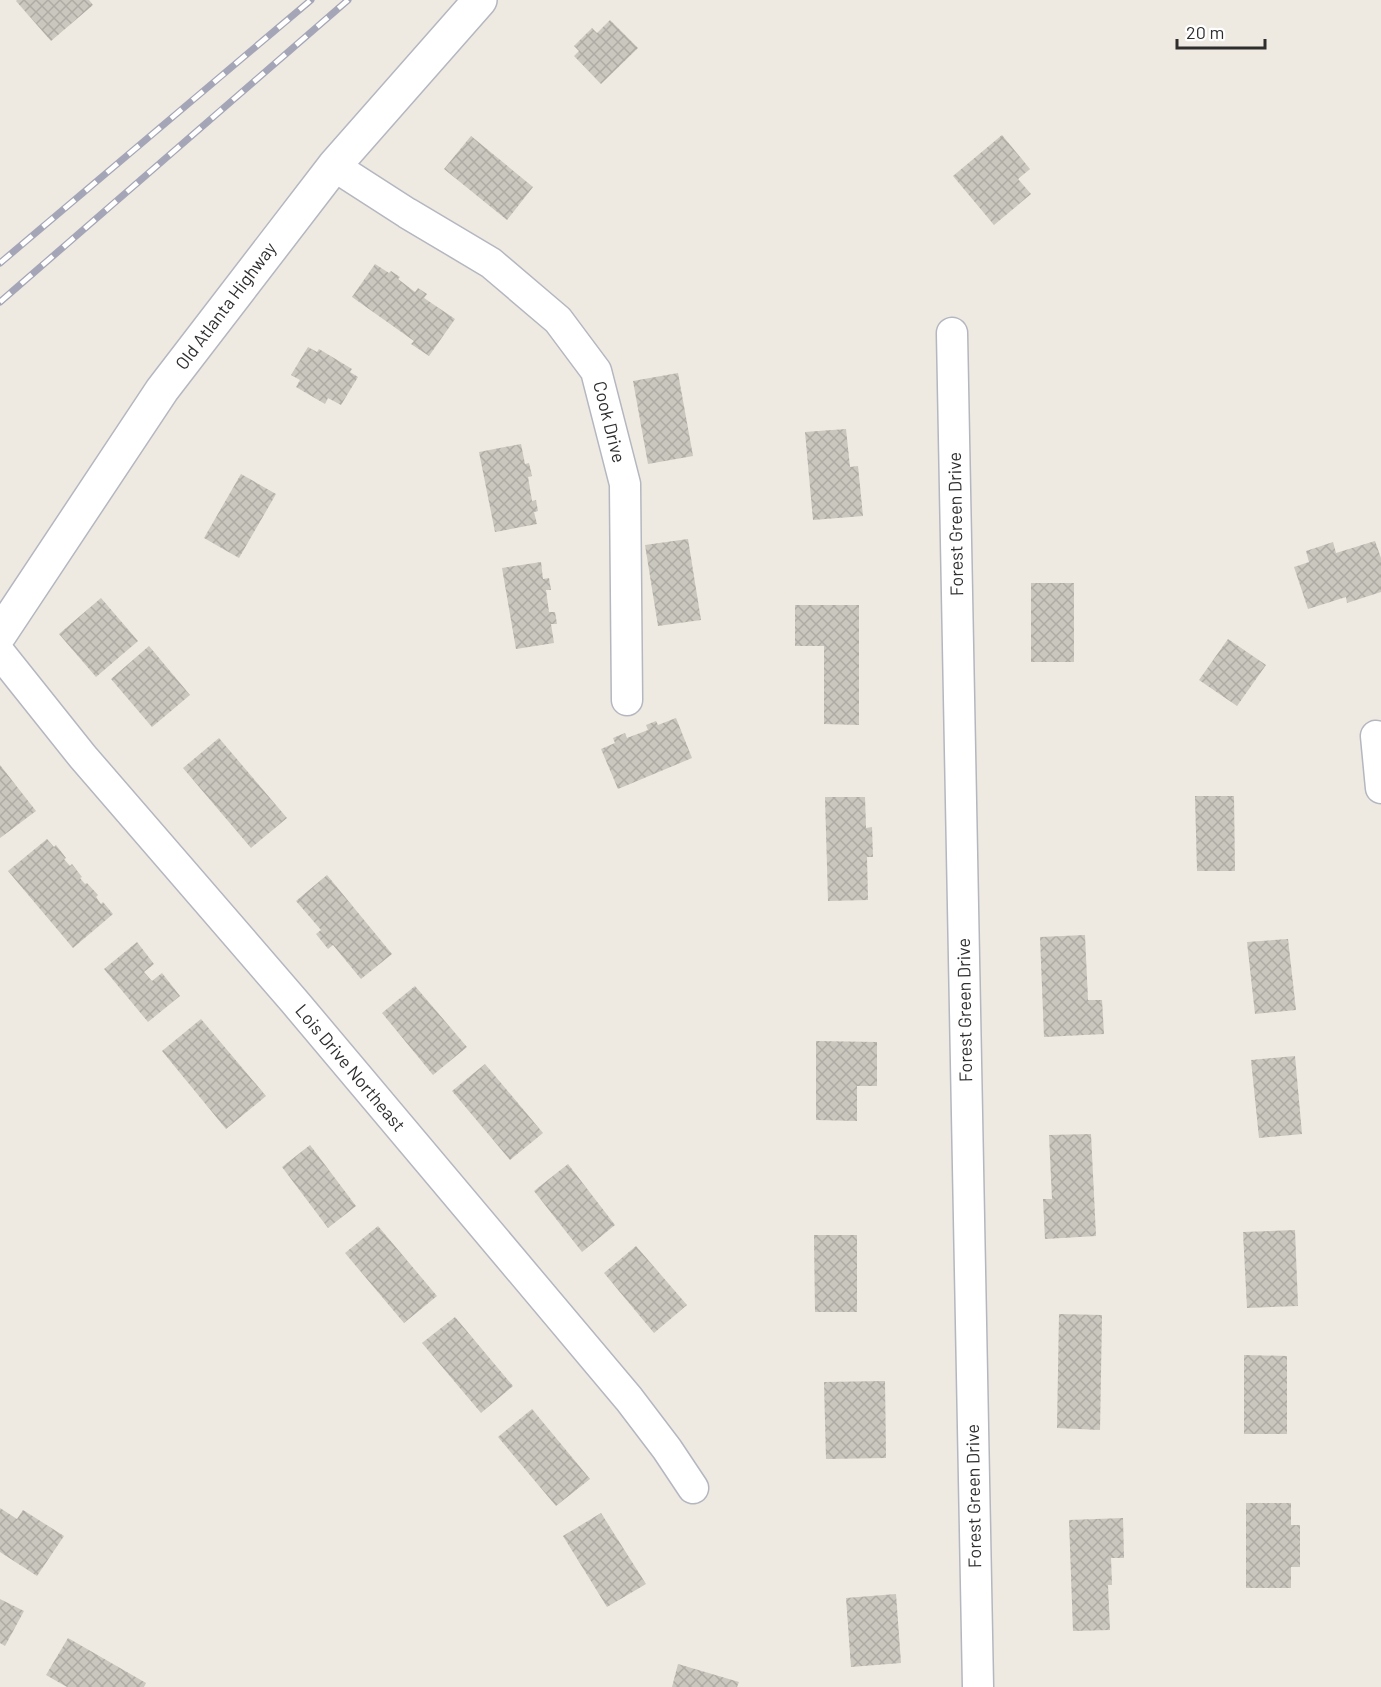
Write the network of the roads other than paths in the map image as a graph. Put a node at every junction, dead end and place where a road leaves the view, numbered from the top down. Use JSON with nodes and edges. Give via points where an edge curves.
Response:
{"nodes":[{"id":1,"x":480,"y":0,"type":"edge"},
{"id":2,"x":334,"y":166,"type":"junction"},
{"id":3,"x":952,"y":333,"type":"dead end"},
{"id":4,"x":0,"y":634,"type":"edge"},
{"id":5,"x":0,"y":652,"type":"edge"},
{"id":6,"x":627,"y":700,"type":"dead end"},
{"id":7,"x":1376,"y":736,"type":"dead end"},
{"id":8,"x":1381,"y":788,"type":"edge"},
{"id":9,"x":693,"y":1488,"type":"dead end"},
{"id":10,"x":978,"y":1687,"type":"edge"}],
"edges":[{"from":1,"to":2,"type":"street","name":"Old Atlanta Highway"},
{"from":2,"to":4,"type":"street","name":"Old Atlanta Highway","via":[[162,390]]},
{"from":2,"to":6,"type":"street","name":"Cook Drive","via":[[491,263],[558,320],[596,371],[625,484]]},
{"from":3,"to":10,"type":"street","name":"Forest Green Drive"},
{"from":5,"to":9,"type":"street","name":"Lois Drive Northeast","via":[[83,757],[630,1399]]},
{"from":7,"to":8,"type":"street"}]}
